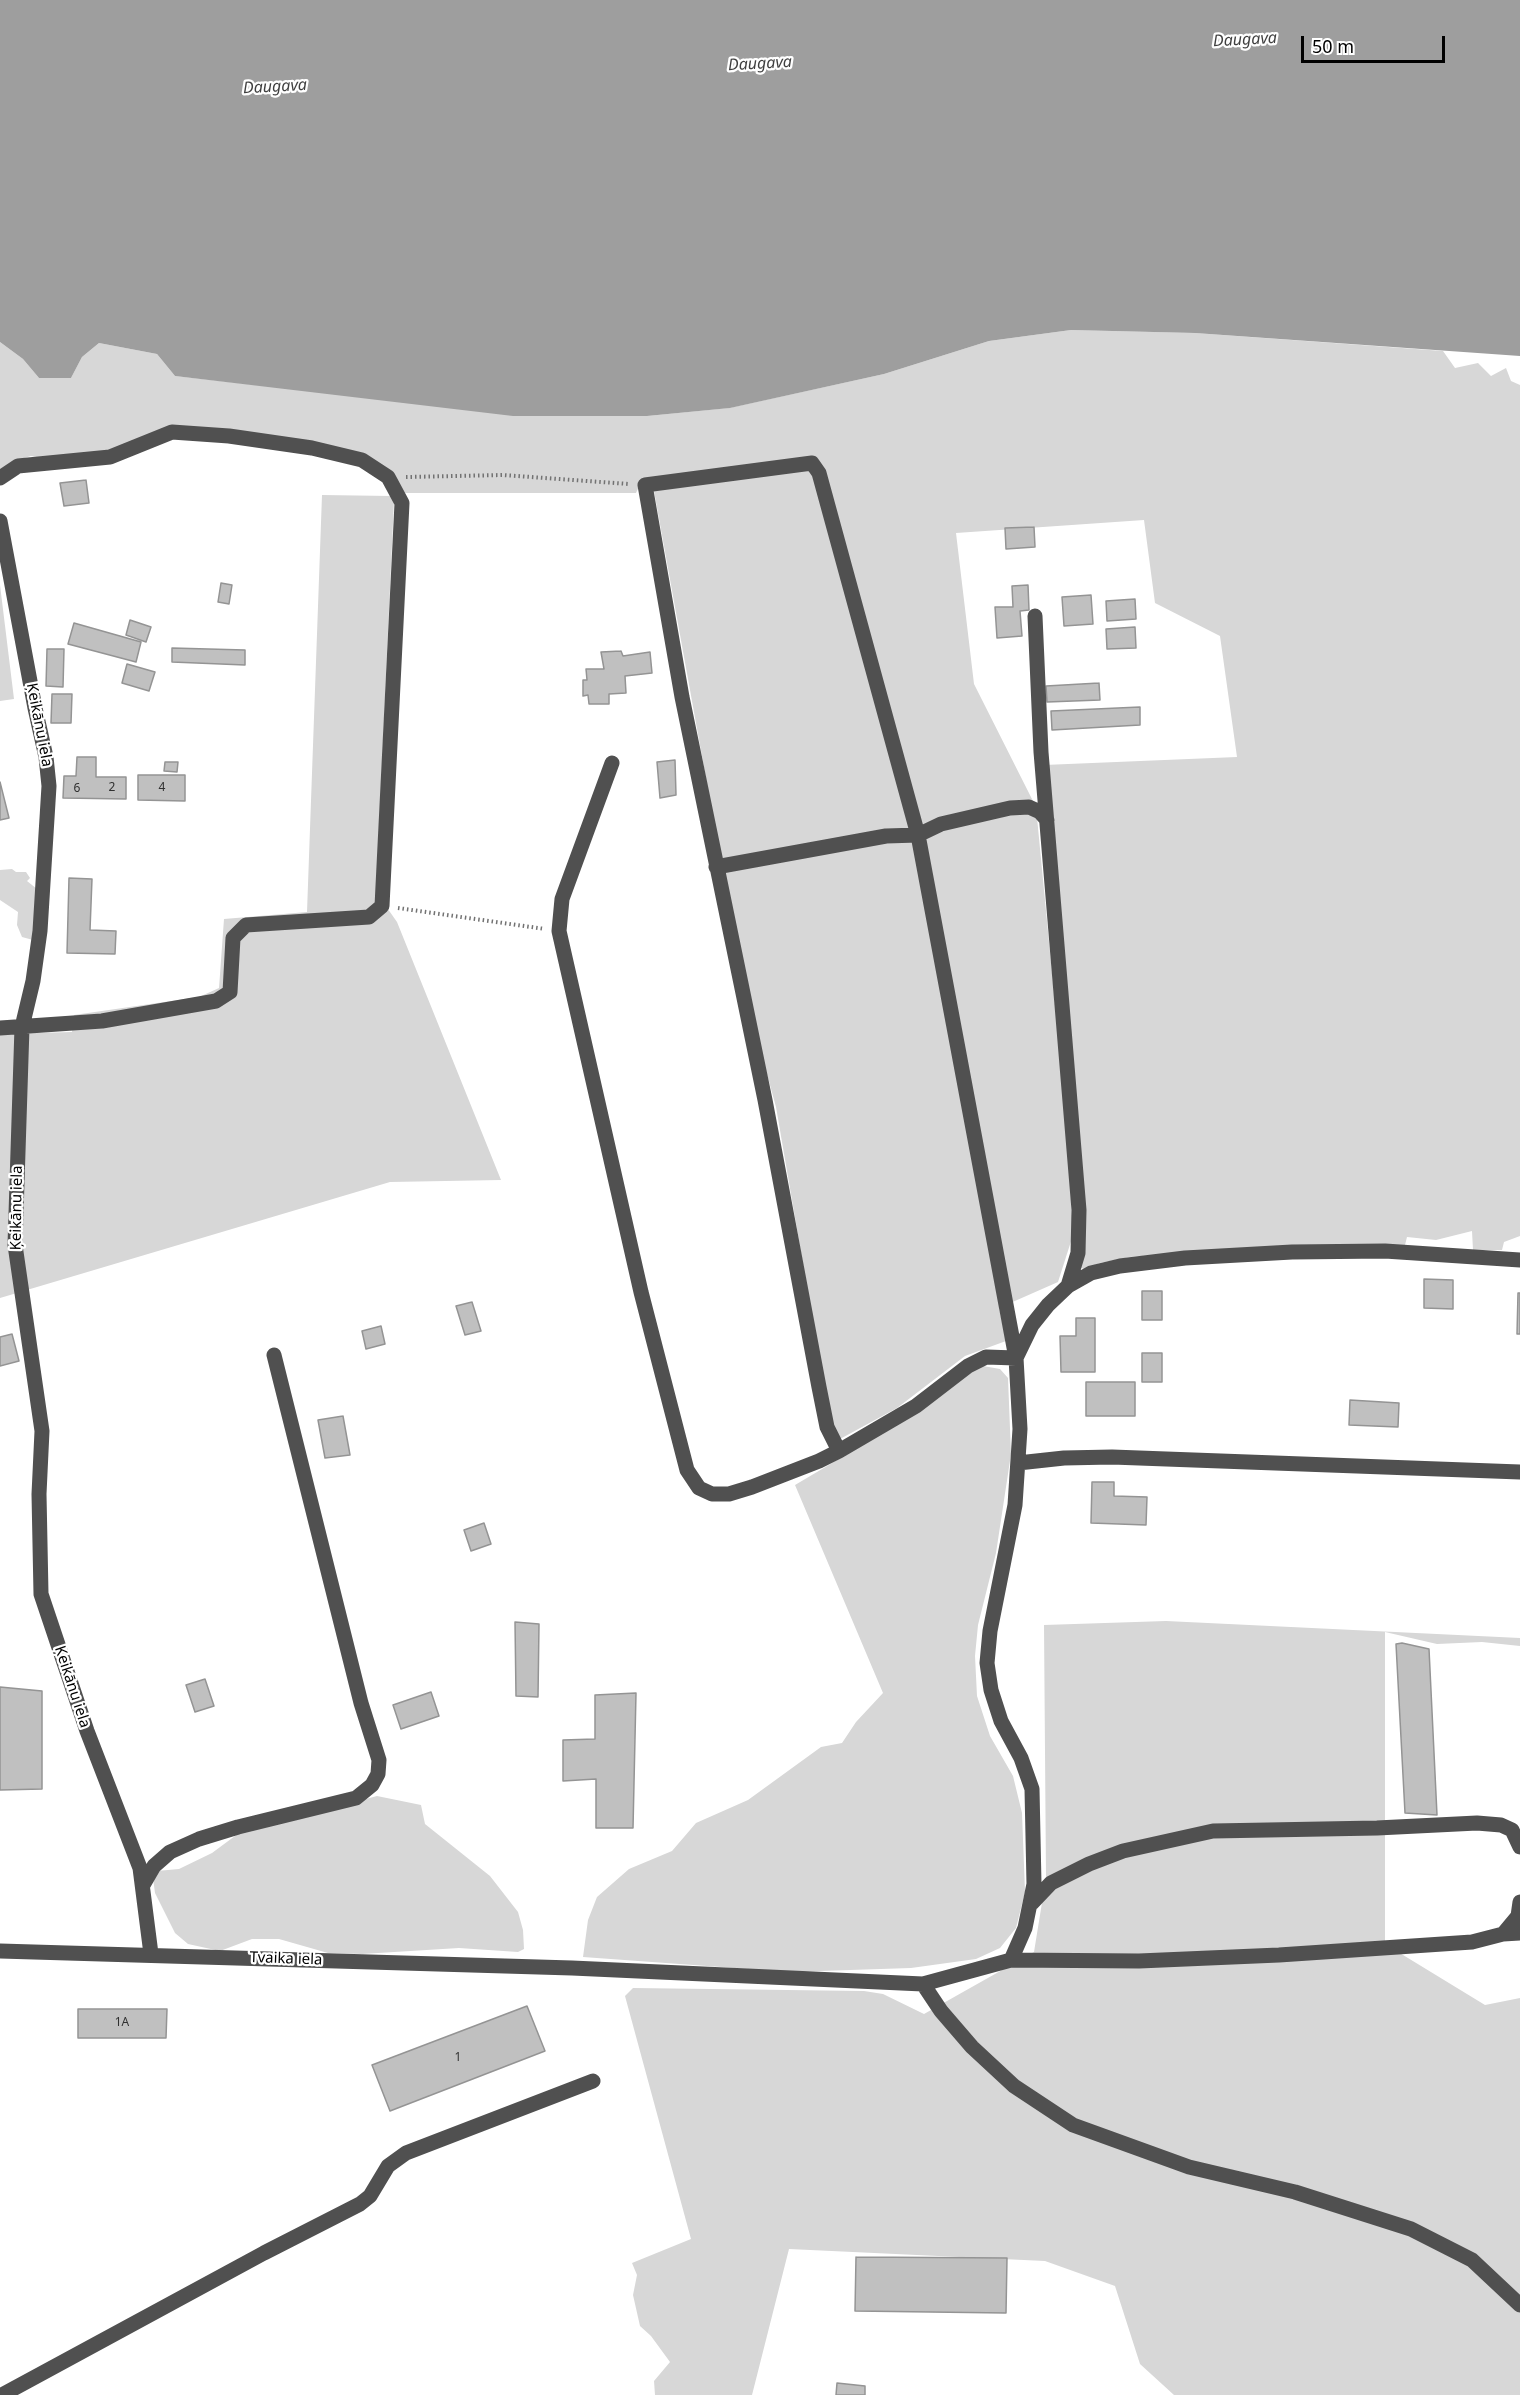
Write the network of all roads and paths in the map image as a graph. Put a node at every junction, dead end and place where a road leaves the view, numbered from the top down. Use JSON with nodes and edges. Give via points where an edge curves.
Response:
{"nodes":[{"id":1,"x":387,"y":477,"type":"junction"},
{"id":2,"x":0,"y":478,"type":"edge"},
{"id":3,"x":645,"y":485,"type":"junction"},
{"id":4,"x":0,"y":520,"type":"edge"},
{"id":5,"x":1035,"y":616,"type":"dead end"},
{"id":6,"x":612,"y":763,"type":"dead end"},
{"id":7,"x":1047,"y":820,"type":"junction"},
{"id":8,"x":918,"y":835,"type":"junction"},
{"id":9,"x":716,"y":867,"type":"junction"},
{"id":10,"x":382,"y":906,"type":"junction"},
{"id":11,"x":559,"y":931,"type":"junction"},
{"id":12,"x":0,"y":1028,"type":"edge"},
{"id":13,"x":22,"y":1028,"type":"junction"},
{"id":14,"x":1520,"y":1260,"type":"edge"},
{"id":15,"x":1068,"y":1286,"type":"junction"},
{"id":16,"x":274,"y":1355,"type":"dead end"},
{"id":17,"x":1016,"y":1358,"type":"junction"},
{"id":18,"x":839,"y":1451,"type":"junction"},
{"id":19,"x":1018,"y":1463,"type":"junction"},
{"id":20,"x":1520,"y":1472,"type":"edge"},
{"id":21,"x":1520,"y":1847,"type":"edge"},
{"id":22,"x":143,"y":1885,"type":"junction"},
{"id":23,"x":1032,"y":1902,"type":"junction"},
{"id":24,"x":1520,"y":1902,"type":"edge"},
{"id":25,"x":1520,"y":1933,"type":"edge"},
{"id":26,"x":1503,"y":1934,"type":"junction"},
{"id":27,"x":0,"y":1952,"type":"edge"},
{"id":28,"x":151,"y":1954,"type":"junction"},
{"id":29,"x":1011,"y":1960,"type":"junction"},
{"id":30,"x":923,"y":1984,"type":"junction"},
{"id":31,"x":593,"y":2081,"type":"dead end"},
{"id":32,"x":1520,"y":2305,"type":"edge"},
{"id":33,"x":2,"y":2395,"type":"edge"}],
"edges":[{"from":1,"to":2,"type":"street","via":[[362,460],[312,448],[172,432],[110,457],[18,466]]},
{"from":1,"to":3,"type":"path","via":[[503,475]]},
{"from":1,"to":10,"type":"street","via":[[402,503]]},
{"from":3,"to":8,"type":"street","via":[[812,463],[819,473]]},
{"from":3,"to":9,"type":"street"},
{"from":4,"to":13,"type":"street","name":"Ķeikānu iela","via":[[49,786],[40,931]]},
{"from":5,"to":7,"type":"street"},
{"from":6,"to":11,"type":"street","via":[[562,898]]},
{"from":7,"to":8,"type":"street","via":[[1029,807],[1010,808],[941,824]]},
{"from":7,"to":15,"type":"street","via":[[1080,1210],[1078,1253]]},
{"from":8,"to":9,"type":"street","via":[[885,836]]},
{"from":8,"to":17,"type":"street"},
{"from":9,"to":18,"type":"street","via":[[827,1427]]},
{"from":10,"to":11,"type":"path"},
{"from":10,"to":13,"type":"street","via":[[369,917],[246,925],[232,938],[230,992],[216,1001],[102,1021]]},
{"from":11,"to":18,"type":"street","via":[[641,1292],[691,1479],[712,1494],[729,1494]]},
{"from":12,"to":13,"type":"street"},
{"from":13,"to":22,"type":"street","name":"Ķeikānu iela","via":[[15,1245],[42,1431],[41,1594]]},
{"from":14,"to":15,"type":"street","via":[[1385,1251],[1185,1258],[1120,1266],[1091,1273]]},
{"from":15,"to":17,"type":"street","via":[[1032,1324]]},
{"from":16,"to":22,"type":"street","via":[[361,1703],[379,1760],[378,1774],[372,1785],[356,1798],[238,1827],[170,1852],[153,1866]]},
{"from":17,"to":18,"type":"street","via":[[986,1357],[968,1366],[916,1406]]},
{"from":17,"to":19,"type":"street"},
{"from":19,"to":20,"type":"street","via":[[1112,1457]]},
{"from":19,"to":23,"type":"street","via":[[1015,1505],[987,1663],[1001,1721],[1032,1789]]},
{"from":21,"to":23,"type":"street","via":[[1512,1830],[1477,1823],[1213,1830],[1124,1851],[1089,1864],[1052,1883]]},
{"from":22,"to":28,"type":"street","name":"Ķeikānu iela"},
{"from":23,"to":29,"type":"street","via":[[1026,1928]]},
{"from":24,"to":26,"type":"street","via":[[1518,1916]]},
{"from":25,"to":26,"type":"street","name":"Tvaika iela"},
{"from":26,"to":29,"type":"street","name":"Tvaika iela","via":[[1472,1942],[1279,1955],[1139,1961]]},
{"from":27,"to":28,"type":"street","name":"Tvaika iela"},
{"from":28,"to":30,"type":"street","name":"Tvaika iela"},
{"from":29,"to":30,"type":"street","name":"Tvaika iela"},
{"from":30,"to":32,"type":"street","via":[[972,2047],[1014,2086],[1073,2125],[1189,2168],[1295,2192],[1411,2229],[1472,2260]]},
{"from":31,"to":33,"type":"street","via":[[406,2153],[388,2166],[370,2196],[360,2204]]}]}
